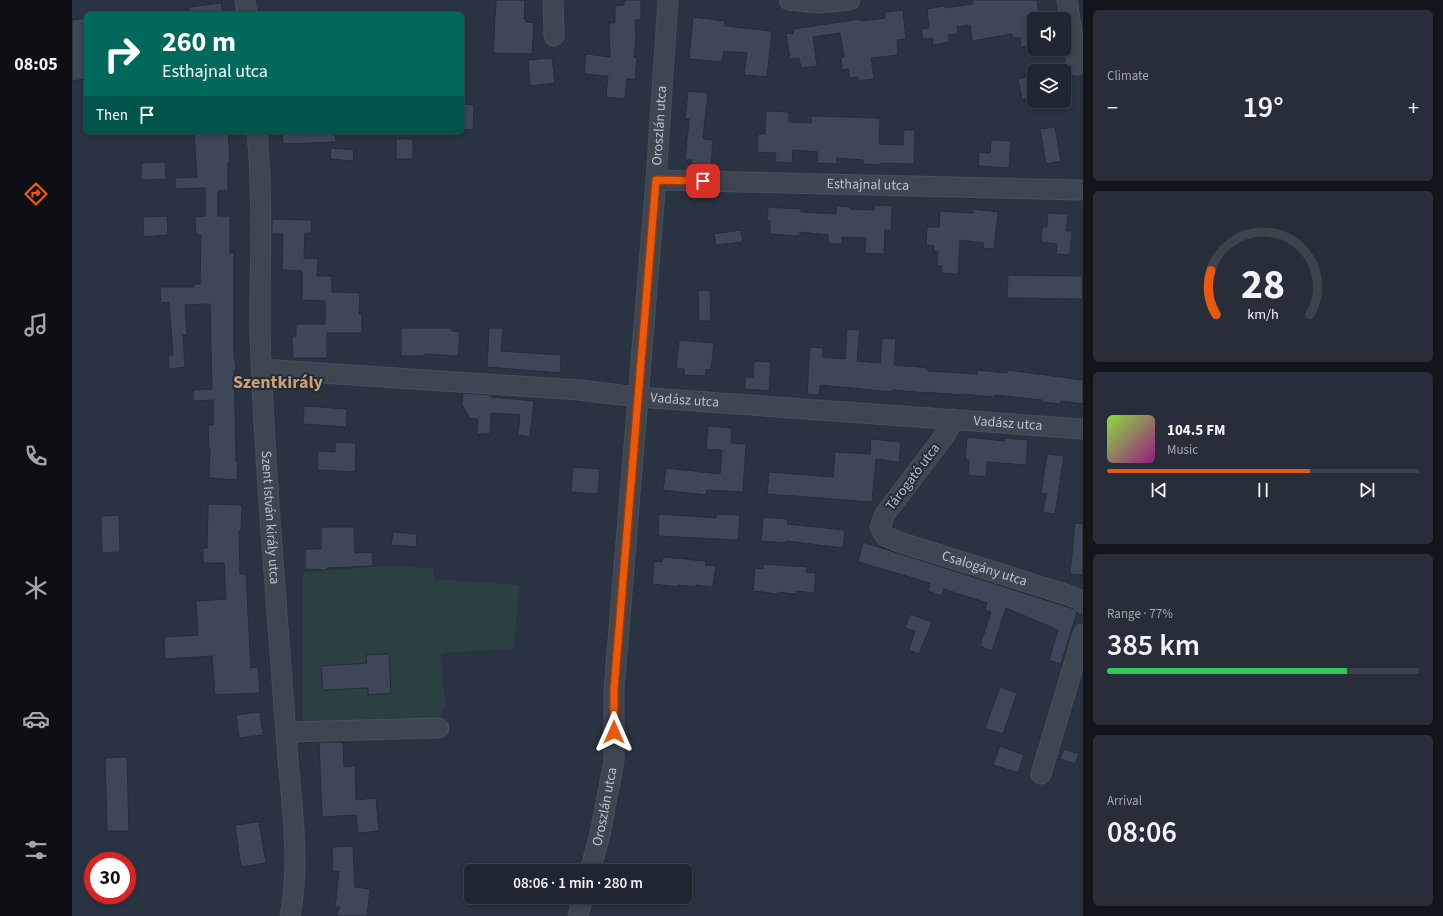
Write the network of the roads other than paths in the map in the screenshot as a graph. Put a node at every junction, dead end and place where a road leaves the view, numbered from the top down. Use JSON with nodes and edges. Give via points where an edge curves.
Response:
{"nodes":[{"id":1,"x":245,"y":0,"type":"edge"},
{"id":2,"x":553,"y":0,"type":"edge"},
{"id":3,"x":668,"y":0,"type":"edge"},
{"id":4,"x":789,"y":0,"type":"edge"},
{"id":5,"x":850,"y":0,"type":"edge"},
{"id":6,"x":1067,"y":0,"type":"edge"},
{"id":7,"x":246,"y":12,"type":"edge"},
{"id":8,"x":554,"y":36,"type":"dead end"},
{"id":9,"x":1077,"y":65,"type":"dead end"},
{"id":10,"x":257,"y":134,"type":"edge"},
{"id":11,"x":656,"y":180,"type":"junction"},
{"id":12,"x":1080,"y":190,"type":"dead end"},
{"id":13,"x":262,"y":369,"type":"junction"},
{"id":14,"x":638,"y":397,"type":"junction"},
{"id":15,"x":953,"y":419,"type":"junction"},
{"id":16,"x":1083,"y":429,"type":"edge"},
{"id":17,"x":885,"y":536,"type":"joint"},
{"id":18,"x":1083,"y":603,"type":"edge"},
{"id":19,"x":1083,"y":634,"type":"edge"},
{"id":20,"x":1076,"y":685,"type":"edge"},
{"id":21,"x":439,"y":728,"type":"dead end"},
{"id":22,"x":286,"y":732,"type":"junction"},
{"id":23,"x":1041,"y":774,"type":"dead end"},
{"id":24,"x":592,"y":864,"type":"edge"},
{"id":25,"x":581,"y":904,"type":"edge"},
{"id":26,"x":292,"y":909,"type":"edge"},
{"id":27,"x":578,"y":916,"type":"edge"}],
"edges":[{"from":1,"to":7,"type":"street"},
{"from":2,"to":8,"type":"street"},
{"from":3,"to":11,"type":"street","name":"Oroszlán utca"},
{"from":4,"to":5,"type":"street","via":[[819,3]]},
{"from":6,"to":9,"type":"street"},
{"from":10,"to":13,"type":"street","name":"Szent István király utca"},
{"from":11,"to":12,"type":"street","name":"Esthajnal utca"},
{"from":11,"to":14,"type":"street","name":"Oroszlán utca"},
{"from":13,"to":14,"type":"street","name":"Vadász utca","via":[[579,390]]},
{"from":13,"to":22,"type":"street","name":"Szent István király utca"},
{"from":14,"to":15,"type":"street","name":"Vadász utca"},
{"from":14,"to":24,"type":"street","name":"Oroszlán utca","via":[[614,690],[614,761]]},
{"from":15,"to":16,"type":"street","name":"Vadász utca"},
{"from":15,"to":17,"type":"street","name":"Tárogató utca","via":[[945,435],[885,514],[880,527]]},
{"from":17,"to":18,"type":"street","name":"Csalogány utca","via":[[1071,596]]},
{"from":19,"to":20,"type":"street"},
{"from":20,"to":23,"type":"street"},
{"from":21,"to":22,"type":"street"},
{"from":22,"to":26,"type":"street","name":"Szent István király utca","via":[[296,842]]},
{"from":25,"to":27,"type":"street"}]}
